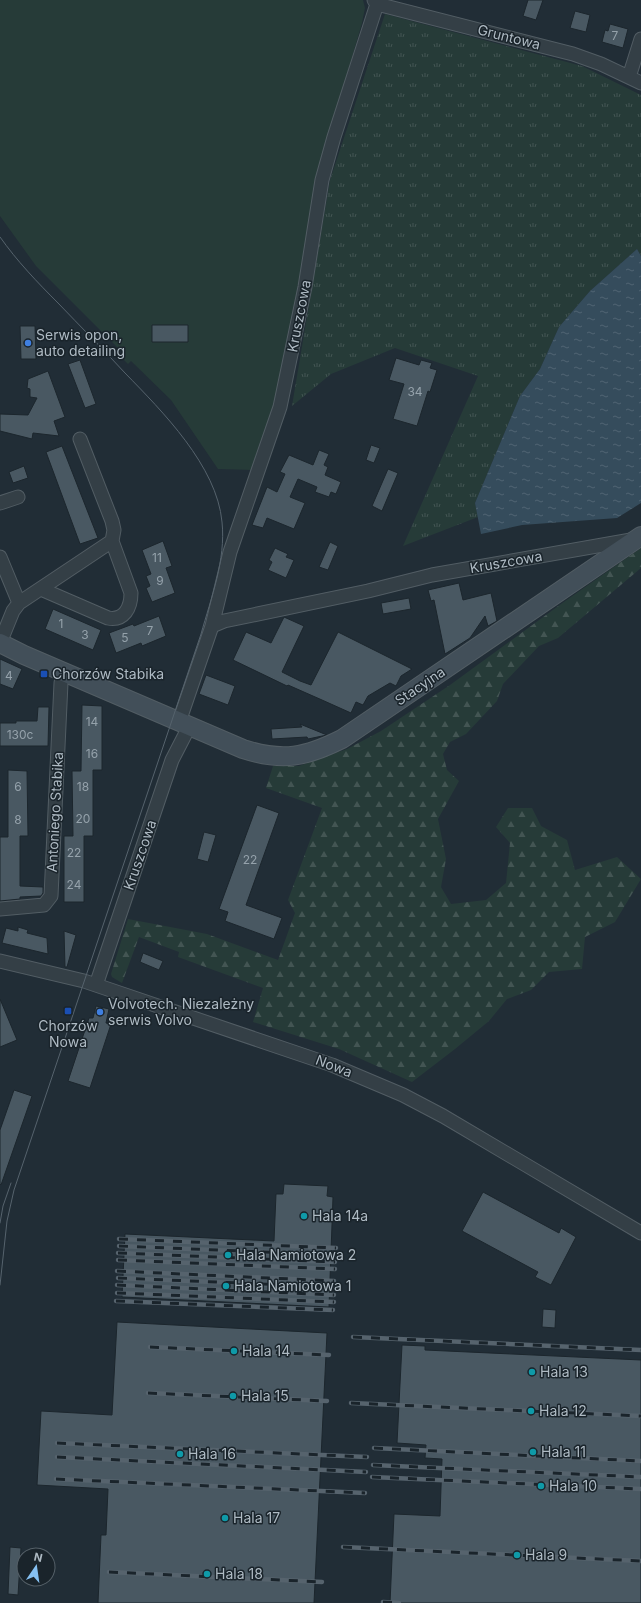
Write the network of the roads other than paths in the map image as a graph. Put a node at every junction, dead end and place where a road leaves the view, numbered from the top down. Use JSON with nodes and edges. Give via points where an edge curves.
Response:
{"nodes":[{"id":1,"x":376,"y":2,"type":"edge"},
{"id":2,"x":641,"y":39,"type":"edge"},
{"id":3,"x":635,"y":80,"type":"edge"},
{"id":4,"x":80,"y":439,"type":"dead end"},
{"id":5,"x":18,"y":498,"type":"dead end"},
{"id":6,"x":0,"y":503,"type":"edge"},
{"id":7,"x":639,"y":537,"type":"edge"},
{"id":8,"x":112,"y":541,"type":"junction"},
{"id":9,"x":0,"y":557,"type":"edge"},
{"id":10,"x":41,"y":589,"type":"junction"},
{"id":11,"x":19,"y":603,"type":"junction"},
{"id":12,"x":212,"y":626,"type":"junction"},
{"id":13,"x":0,"y":643,"type":"edge"},
{"id":14,"x":63,"y":672,"type":"junction"},
{"id":15,"x":184,"y":724,"type":"junction"},
{"id":16,"x":0,"y":909,"type":"edge"},
{"id":17,"x":0,"y":961,"type":"edge"},
{"id":18,"x":96,"y":985,"type":"junction"},
{"id":19,"x":641,"y":1233,"type":"edge"}],
"edges":[{"from":1,"to":3,"type":"street","name":"Gruntowa","via":[[573,54]]},
{"from":1,"to":12,"type":"street","name":"Kruszcowa","via":[[322,180],[305,287],[280,407],[230,552]]},
{"from":2,"to":3,"type":"street"},
{"from":4,"to":8,"type":"street","via":[[112,521]]},
{"from":5,"to":6,"type":"street"},
{"from":7,"to":12,"type":"street","name":"Kruszcowa","via":[[432,575],[224,621]]},
{"from":7,"to":15,"type":"street","name":"Stacyjna","via":[[342,739],[320,750],[297,756],[260,754]]},
{"from":8,"to":10,"type":"street"},
{"from":8,"to":10,"type":"street","via":[[131,593],[128,608],[120,618],[108,618]]},
{"from":9,"to":11,"type":"street"},
{"from":10,"to":11,"type":"street"},
{"from":11,"to":13,"type":"street"},
{"from":12,"to":15,"type":"street","name":"Kruszcowa"},
{"from":13,"to":14,"type":"street"},
{"from":14,"to":15,"type":"street"},
{"from":14,"to":16,"type":"street","name":"Antoniego Stabika","via":[[51,896],[44,905]]},
{"from":15,"to":18,"type":"street","name":"Kruszcowa"},
{"from":17,"to":18,"type":"street","name":"Nowa"},
{"from":18,"to":19,"type":"street","name":"Nowa","via":[[332,1065],[403,1095]]}]}
